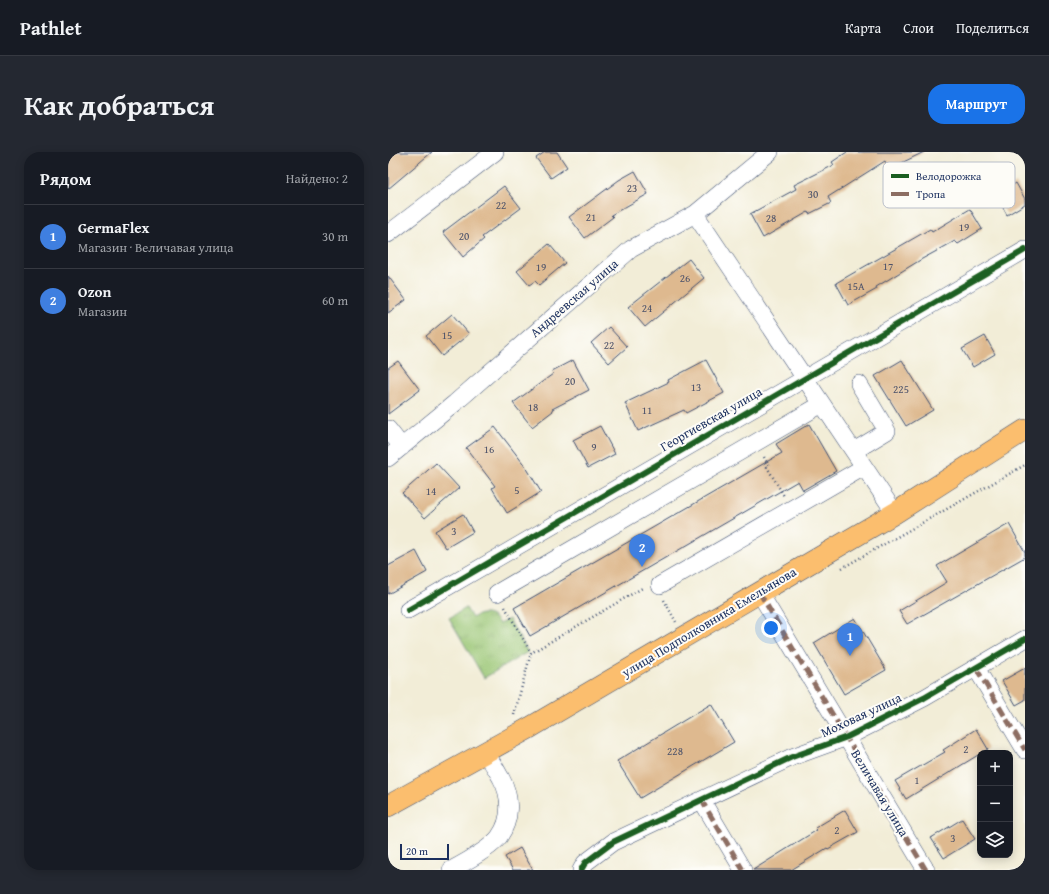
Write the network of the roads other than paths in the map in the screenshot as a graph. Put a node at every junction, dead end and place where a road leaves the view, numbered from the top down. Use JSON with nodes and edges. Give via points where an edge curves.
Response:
{"nodes":[{"id":1,"x":495,"y":152,"type":"edge"},
{"id":2,"x":770,"y":152,"type":"edge"},
{"id":3,"x":695,"y":214,"type":"junction"},
{"id":4,"x":388,"y":234,"type":"edge"},
{"id":5,"x":1025,"y":250,"type":"edge"},
{"id":6,"x":805,"y":377,"type":"junction"},
{"id":7,"x":859,"y":384,"type":"dead end"},
{"id":8,"x":822,"y":404,"type":"junction"},
{"id":9,"x":388,"y":429,"type":"edge"},
{"id":10,"x":1025,"y":430,"type":"edge"},
{"id":11,"x":402,"y":446,"type":"junction"},
{"id":12,"x":854,"y":452,"type":"junction"},
{"id":13,"x":388,"y":458,"type":"edge"},
{"id":14,"x":864,"y":467,"type":"junction"},
{"id":15,"x":895,"y":513,"type":"junction"},
{"id":16,"x":658,"y":586,"type":"road end"},
{"id":17,"x":759,"y":592,"type":"junction"},
{"id":18,"x":497,"y":593,"type":"road end"},
{"id":19,"x":408,"y":610,"type":"dead end"},
{"id":20,"x":1025,"y":639,"type":"edge"},
{"id":21,"x":976,"y":668,"type":"junction"},
{"id":22,"x":847,"y":737,"type":"junction"},
{"id":23,"x":1025,"y":750,"type":"edge"},
{"id":24,"x":483,"y":754,"type":"junction"},
{"id":25,"x":702,"y":801,"type":"junction"},
{"id":26,"x":388,"y":806,"type":"edge"},
{"id":27,"x":451,"y":870,"type":"edge"},
{"id":28,"x":581,"y":870,"type":"edge"},
{"id":29,"x":743,"y":870,"type":"edge"},
{"id":30,"x":926,"y":870,"type":"edge"}],
"edges":[{"from":1,"to":4,"type":"street"},
{"from":2,"to":3,"type":"street","name":"Андреевская улица"},
{"from":3,"to":6,"type":"street"},
{"from":3,"to":11,"type":"street","name":"Андреевская улица","via":[[630,249],[455,403]]},
{"from":5,"to":6,"type":"street","name":"Георгиевская улица"},
{"from":6,"to":8,"type":"street"},
{"from":6,"to":19,"type":"street","name":"Георгиевская улица"},
{"from":7,"to":12,"type":"street","via":[[887,431]]},
{"from":8,"to":12,"type":"street"},
{"from":8,"to":18,"type":"street"},
{"from":9,"to":11,"type":"street"},
{"from":10,"to":15,"type":"main road","name":"улица Подполковника Емельянова"},
{"from":11,"to":13,"type":"street","name":"Андреевская улица"},
{"from":12,"to":14,"type":"street"},
{"from":14,"to":15,"type":"street"},
{"from":14,"to":16,"type":"street"},
{"from":15,"to":17,"type":"main road","name":"улица Подполковника Емельянова"},
{"from":17,"to":22,"type":"street","name":"Величавая улица"},
{"from":17,"to":24,"type":"main road","name":"улица Подполковника Емельянова"},
{"from":20,"to":21,"type":"street","name":"Моховая улица"},
{"from":21,"to":22,"type":"street","name":"Моховая улица"},
{"from":21,"to":23,"type":"street"},
{"from":22,"to":25,"type":"street","name":"Моховая улица","via":[[792,757]]},
{"from":22,"to":30,"type":"street","name":"Величавая улица"},
{"from":24,"to":26,"type":"main road","name":"улица Подполковника Емельянова"},
{"from":24,"to":27,"type":"street","via":[[491,761],[506,788],[509,815],[499,837],[473,858]]},
{"from":25,"to":28,"type":"street","name":"Моховая улица","via":[[613,842],[585,863]]},
{"from":25,"to":29,"type":"street"}]}
